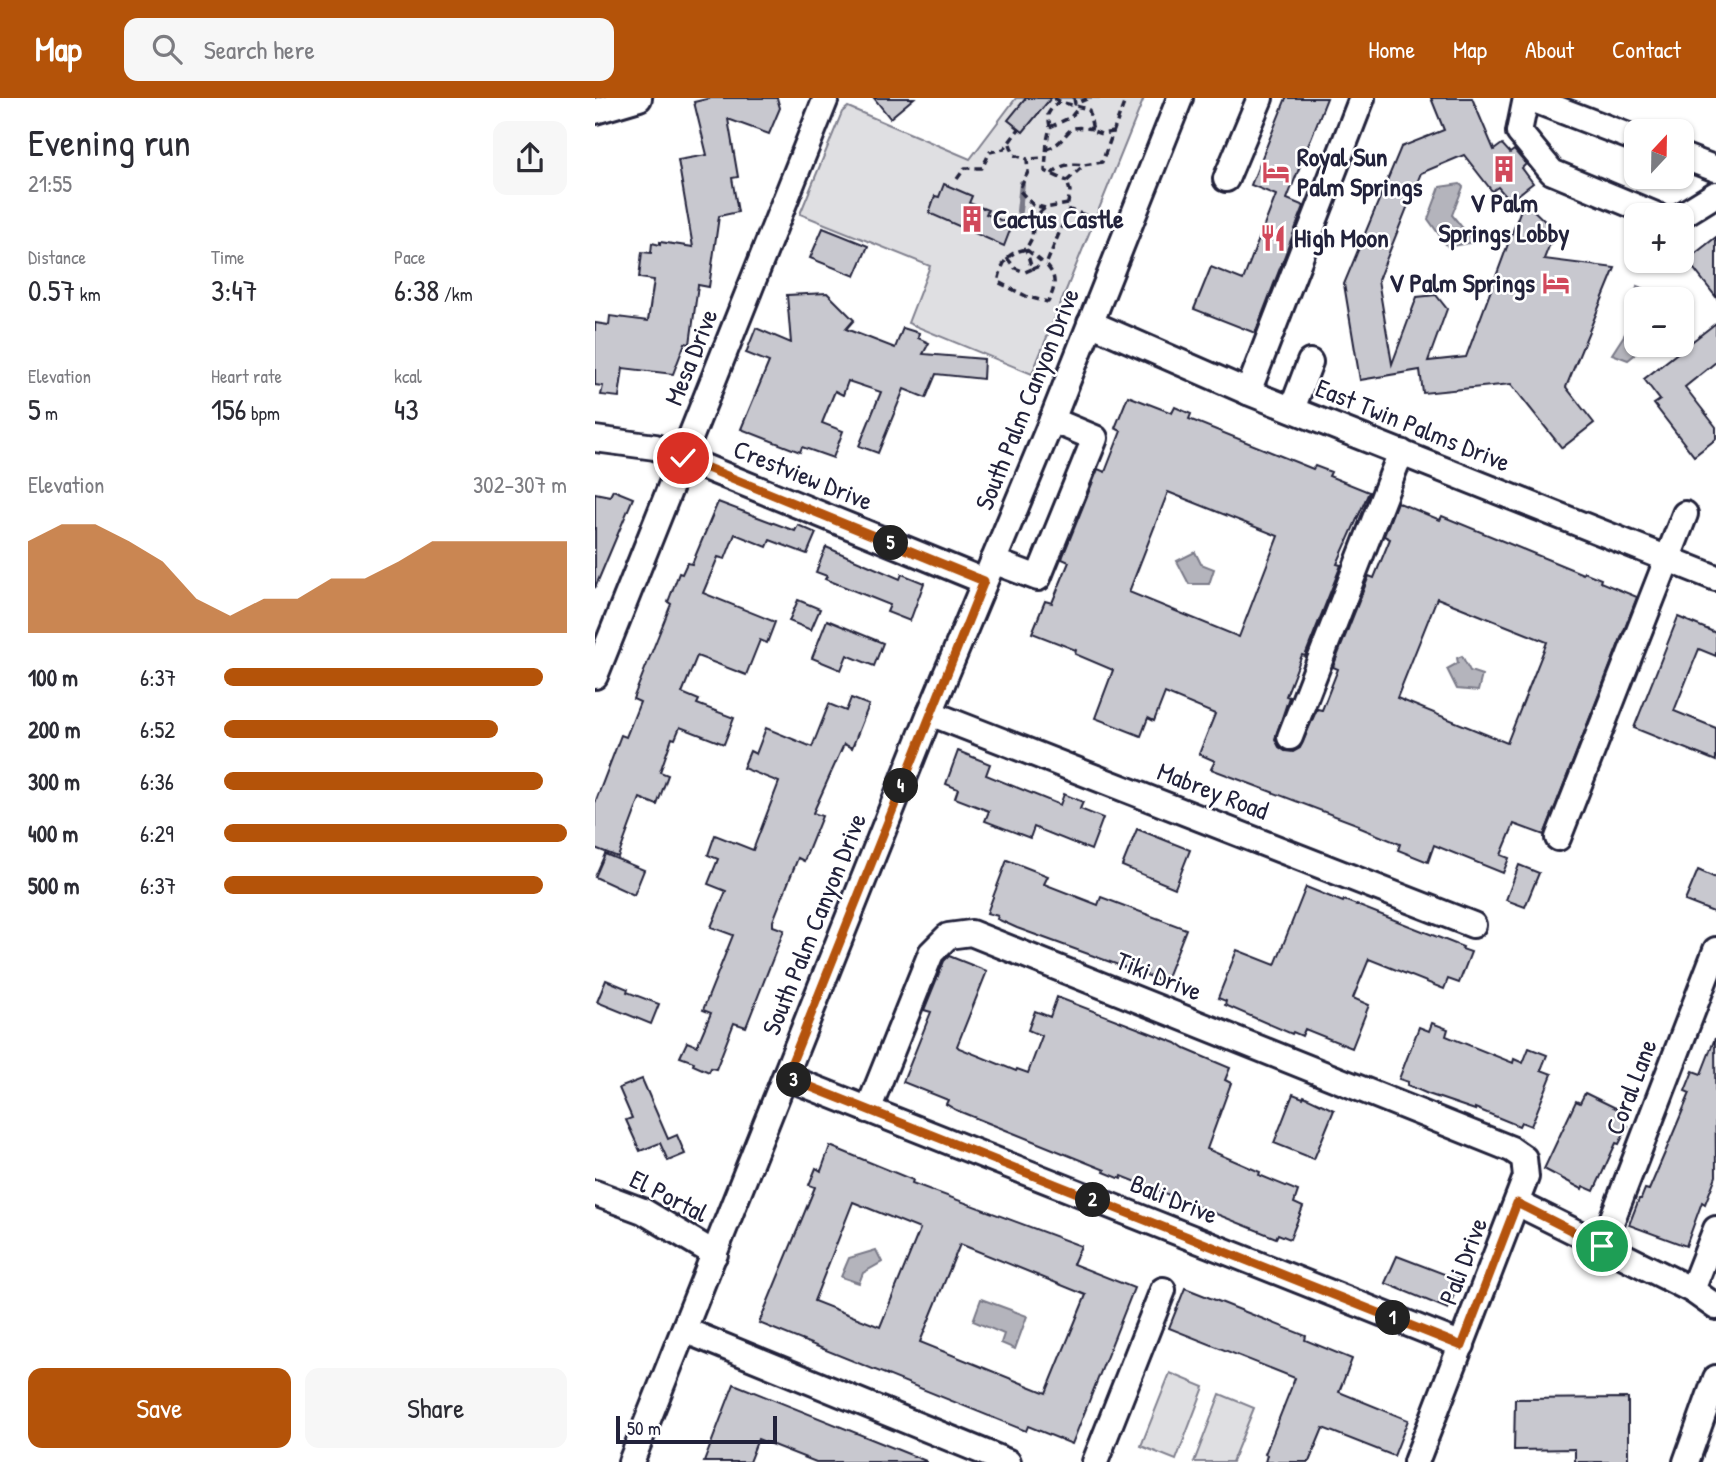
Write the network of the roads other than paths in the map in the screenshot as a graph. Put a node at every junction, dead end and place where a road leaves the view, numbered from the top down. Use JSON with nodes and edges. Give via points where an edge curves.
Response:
{"nodes":[{"id":1,"x":639,"y":98,"type":"edge"},
{"id":2,"x":826,"y":98,"type":"edge"},
{"id":3,"x":1180,"y":98,"type":"edge"},
{"id":4,"x":1260,"y":98,"type":"edge"},
{"id":5,"x":1362,"y":98,"type":"edge"},
{"id":6,"x":1527,"y":98,"type":"edge"},
{"id":7,"x":595,"y":111,"type":"edge"},
{"id":8,"x":1624,"y":134,"type":"edge"},
{"id":9,"x":1694,"y":161,"type":"edge"},
{"id":10,"x":1716,"y":169,"type":"edge"},
{"id":11,"x":1226,"y":179,"type":"dead end"},
{"id":12,"x":1716,"y":194,"type":"edge"},
{"id":13,"x":1626,"y":203,"type":"edge"},
{"id":14,"x":1694,"y":208,"type":"edge"},
{"id":15,"x":1090,"y":323,"type":"junction"},
{"id":16,"x":1310,"y":362,"type":"dead end"},
{"id":17,"x":1248,"y":392,"type":"junction"},
{"id":18,"x":1292,"y":409,"type":"junction"},
{"id":19,"x":1052,"y":420,"type":"junction"},
{"id":20,"x":595,"y":439,"type":"edge"},
{"id":21,"x":1401,"y":452,"type":"junction"},
{"id":22,"x":683,"y":458,"type":"junction"},
{"id":23,"x":1685,"y":514,"type":"dead end"},
{"id":24,"x":1669,"y":559,"type":"junction"},
{"id":25,"x":989,"y":571,"type":"junction"},
{"id":26,"x":1716,"y":578,"type":"edge"},
{"id":27,"x":595,"y":676,"type":"edge"},
{"id":28,"x":930,"y":713,"type":"junction"},
{"id":29,"x":1290,"y":737,"type":"dead end"},
{"id":30,"x":1558,"y":838,"type":"dead end"},
{"id":31,"x":1473,"y":925,"type":"dead end"},
{"id":32,"x":1716,"y":950,"type":"edge"},
{"id":33,"x":786,"y":1077,"type":"junction"},
{"id":34,"x":868,"y":1110,"type":"junction"},
{"id":35,"x":1524,"y":1158,"type":"joint"},
{"id":36,"x":595,"y":1193,"type":"edge"},
{"id":37,"x":1517,"y":1203,"type":"junction"},
{"id":38,"x":1716,"y":1229,"type":"edge"},
{"id":39,"x":1602,"y":1246,"type":"junction"},
{"id":40,"x":715,"y":1254,"type":"junction"},
{"id":41,"x":1163,"y":1290,"type":"dead end"},
{"id":42,"x":1692,"y":1290,"type":"junction"},
{"id":43,"x":1716,"y":1307,"type":"edge"},
{"id":44,"x":684,"y":1330,"type":"junction"},
{"id":45,"x":1462,"y":1346,"type":"junction"},
{"id":46,"x":1716,"y":1378,"type":"edge"},
{"id":47,"x":631,"y":1462,"type":"edge"},
{"id":48,"x":1008,"y":1462,"type":"edge"},
{"id":49,"x":1094,"y":1462,"type":"edge"},
{"id":50,"x":1416,"y":1462,"type":"edge"},
{"id":51,"x":1686,"y":1462,"type":"edge"}],
"edges":[{"from":1,"to":7,"type":"street"},
{"from":2,"to":22,"type":"street","name":"Mesa Drive"},
{"from":3,"to":15,"type":"street","name":"South Palm Canyon Drive"},
{"from":4,"to":11,"type":"street"},
{"from":5,"to":17,"type":"street"},
{"from":6,"to":8,"type":"street"},
{"from":6,"to":13,"type":"street","via":[[1519,132],[1552,173]]},
{"from":9,"to":10,"type":"street"},
{"from":12,"to":14,"type":"street"},
{"from":15,"to":17,"type":"street","name":"East Twin Palms Drive"},
{"from":15,"to":19,"type":"street","name":"South Palm Canyon Drive"},
{"from":16,"to":18,"type":"street"},
{"from":17,"to":18,"type":"street","name":"East Twin Palms Drive"},
{"from":18,"to":21,"type":"street","name":"East Twin Palms Drive"},
{"from":19,"to":25,"type":"street","name":"South Palm Canyon Drive"},
{"from":19,"to":25,"type":"street","name":"Crestview Drive","via":[[1095,438],[1038,578]]},
{"from":20,"to":22,"type":"street","name":"Crestview Drive","via":[[655,447]]},
{"from":21,"to":24,"type":"street","name":"East Twin Palms Drive"},
{"from":21,"to":29,"type":"street"},
{"from":22,"to":25,"type":"street","name":"Crestview Drive"},
{"from":22,"to":27,"type":"street","name":"Mesa Drive"},
{"from":23,"to":24,"type":"street"},
{"from":24,"to":26,"type":"street","name":"East Twin Palms Drive"},
{"from":24,"to":30,"type":"street"},
{"from":25,"to":28,"type":"street","name":"South Palm Canyon Drive"},
{"from":28,"to":31,"type":"street","name":"Mabrey Road"},
{"from":28,"to":33,"type":"street","name":"South Palm Canyon Drive"},
{"from":32,"to":39,"type":"street","name":"Coral Lane"},
{"from":33,"to":34,"type":"street","name":"Bali Drive"},
{"from":33,"to":40,"type":"street","name":"South Palm Canyon Drive"},
{"from":34,"to":35,"type":"street","name":"Tiki Drive","via":[[931,953],[948,936],[971,933]]},
{"from":34,"to":45,"type":"street","name":"Bali Drive"},
{"from":35,"to":37,"type":"street","name":"Pali Drive","via":[[1526,1177]]},
{"from":36,"to":40,"type":"street","name":"El Portal","via":[[643,1211]]},
{"from":37,"to":39,"type":"street"},
{"from":37,"to":45,"type":"street","name":"Pali Drive"},
{"from":38,"to":42,"type":"street"},
{"from":39,"to":42,"type":"street"},
{"from":40,"to":44,"type":"street","name":"South Palm Canyon Drive"},
{"from":41,"to":49,"type":"street"},
{"from":42,"to":43,"type":"street"},
{"from":44,"to":47,"type":"street","name":"South Palm Canyon Drive"},
{"from":44,"to":48,"type":"street"},
{"from":45,"to":50,"type":"street","name":"Pali Drive"},
{"from":46,"to":51,"type":"street"}]}
